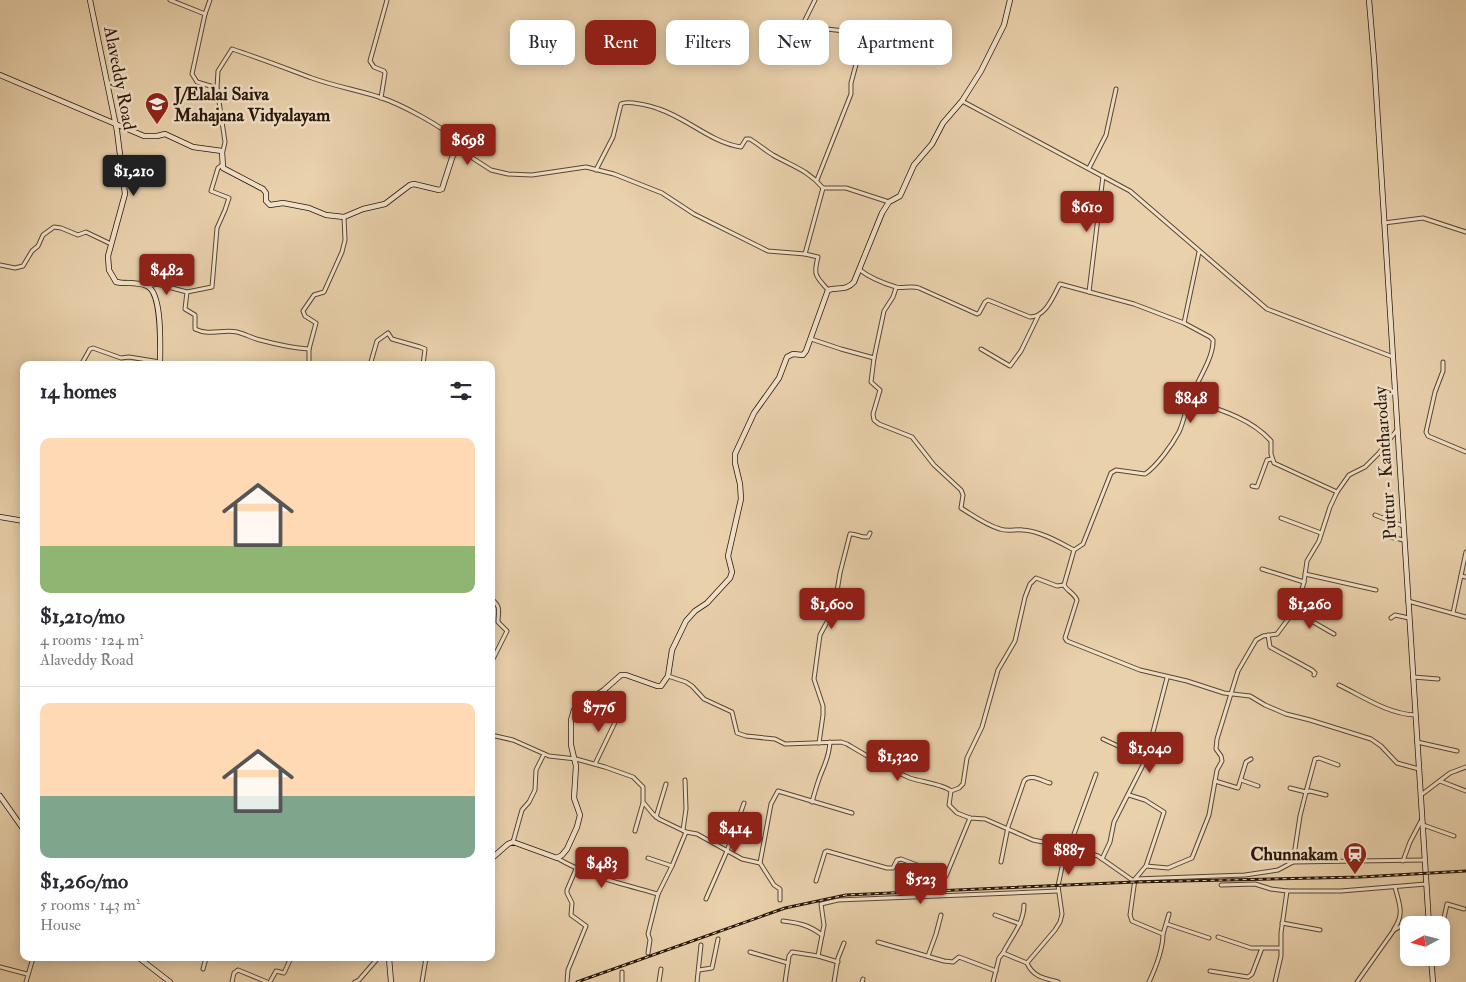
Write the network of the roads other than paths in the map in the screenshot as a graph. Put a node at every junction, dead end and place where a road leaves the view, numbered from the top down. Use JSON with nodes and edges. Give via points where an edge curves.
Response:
{"nodes":[{"id":1,"x":90,"y":0,"type":"edge"},
{"id":2,"x":170,"y":0,"type":"edge"},
{"id":3,"x":210,"y":0,"type":"edge"},
{"id":4,"x":387,"y":0,"type":"edge"},
{"id":5,"x":815,"y":0,"type":"edge"},
{"id":6,"x":1010,"y":0,"type":"edge"},
{"id":7,"x":1369,"y":0,"type":"edge"},
{"id":8,"x":205,"y":14,"type":"junction"},
{"id":9,"x":0,"y":75,"type":"edge"},
{"id":10,"x":217,"y":88,"type":"junction"},
{"id":11,"x":1116,"y":88,"type":"dead end"},
{"id":12,"x":381,"y":98,"type":"junction"},
{"id":13,"x":962,"y":101,"type":"junction"},
{"id":14,"x":114,"y":122,"type":"junction"},
{"id":15,"x":457,"y":148,"type":"junction"},
{"id":16,"x":222,"y":152,"type":"junction"},
{"id":17,"x":222,"y":165,"type":"junction"},
{"id":18,"x":1089,"y":168,"type":"junction"},
{"id":19,"x":596,"y":170,"type":"junction"},
{"id":20,"x":1103,"y":176,"type":"junction"},
{"id":21,"x":817,"y":180,"type":"junction"},
{"id":22,"x":823,"y":188,"type":"junction"},
{"id":23,"x":889,"y":202,"type":"junction"},
{"id":24,"x":344,"y":217,"type":"junction"},
{"id":25,"x":1384,"y":223,"type":"junction"},
{"id":26,"x":1466,"y":232,"type":"edge"},
{"id":27,"x":111,"y":244,"type":"junction"},
{"id":28,"x":1199,"y":252,"type":"junction"},
{"id":29,"x":805,"y":254,"type":"junction"},
{"id":30,"x":0,"y":265,"type":"edge"},
{"id":31,"x":860,"y":270,"type":"junction"},
{"id":32,"x":148,"y":286,"type":"junction"},
{"id":33,"x":896,"y":288,"type":"junction"},
{"id":34,"x":828,"y":290,"type":"junction"},
{"id":35,"x":187,"y":292,"type":"junction"},
{"id":36,"x":1089,"y":292,"type":"junction"},
{"id":37,"x":1038,"y":316,"type":"junction"},
{"id":38,"x":1184,"y":322,"type":"junction"},
{"id":39,"x":811,"y":339,"type":"junction"},
{"id":40,"x":309,"y":349,"type":"junction"},
{"id":41,"x":981,"y":349,"type":"dead end"},
{"id":42,"x":1392,"y":357,"type":"junction"},
{"id":43,"x":874,"y":358,"type":"junction"},
{"id":44,"x":83,"y":361,"type":"edge"},
{"id":45,"x":146,"y":361,"type":"edge"},
{"id":46,"x":160,"y":361,"type":"edge"},
{"id":47,"x":309,"y":361,"type":"edge"},
{"id":48,"x":371,"y":361,"type":"edge"},
{"id":49,"x":424,"y":361,"type":"edge"},
{"id":50,"x":1443,"y":362,"type":"dead end"},
{"id":51,"x":1190,"y":400,"type":"junction"},
{"id":52,"x":1397,"y":430,"type":"junction"},
{"id":53,"x":1466,"y":452,"type":"edge"},
{"id":54,"x":1272,"y":459,"type":"junction"},
{"id":55,"x":1252,"y":486,"type":"dead end"},
{"id":56,"x":1337,"y":492,"type":"junction"},
{"id":57,"x":1375,"y":515,"type":"dead end"},
{"id":58,"x":0,"y":518,"type":"edge"},
{"id":59,"x":1281,"y":518,"type":"dead end"},
{"id":60,"x":20,"y":520,"type":"edge"},
{"id":61,"x":1403,"y":526,"type":"junction"},
{"id":62,"x":870,"y":533,"type":"dead end"},
{"id":63,"x":1321,"y":533,"type":"junction"},
{"id":64,"x":1390,"y":536,"type":"dead end"},
{"id":65,"x":1404,"y":540,"type":"junction"},
{"id":66,"x":1074,"y":550,"type":"junction"},
{"id":67,"x":1466,"y":552,"type":"edge"},
{"id":68,"x":1262,"y":569,"type":"dead end"},
{"id":69,"x":1306,"y":574,"type":"junction"},
{"id":70,"x":1461,"y":576,"type":"junction"},
{"id":71,"x":1466,"y":577,"type":"edge"},
{"id":72,"x":1304,"y":582,"type":"junction"},
{"id":73,"x":1064,"y":585,"type":"junction"},
{"id":74,"x":1376,"y":590,"type":"dead end"},
{"id":75,"x":1408,"y":601,"type":"junction"},
{"id":76,"x":495,"y":602,"type":"edge"},
{"id":77,"x":1294,"y":611,"type":"junction"},
{"id":78,"x":1453,"y":613,"type":"junction"},
{"id":79,"x":1466,"y":616,"type":"edge"},
{"id":80,"x":1391,"y":618,"type":"dead end"},
{"id":81,"x":1409,"y":618,"type":"junction"},
{"id":82,"x":1334,"y":634,"type":"dead end"},
{"id":83,"x":1268,"y":635,"type":"junction"},
{"id":84,"x":495,"y":655,"type":"edge"},
{"id":85,"x":1314,"y":675,"type":"dead end"},
{"id":86,"x":668,"y":676,"type":"junction"},
{"id":87,"x":1168,"y":677,"type":"junction"},
{"id":88,"x":1412,"y":677,"type":"junction"},
{"id":89,"x":1438,"y":679,"type":"dead end"},
{"id":90,"x":1339,"y":685,"type":"dead end"},
{"id":91,"x":1231,"y":694,"type":"junction"},
{"id":92,"x":621,"y":710,"type":"dead end"},
{"id":93,"x":1415,"y":715,"type":"junction"},
{"id":94,"x":495,"y":736,"type":"edge"},
{"id":95,"x":1103,"y":739,"type":"dead end"},
{"id":96,"x":830,"y":742,"type":"junction"},
{"id":97,"x":1417,"y":742,"type":"junction"},
{"id":98,"x":819,"y":743,"type":"junction"},
{"id":99,"x":1457,"y":751,"type":"dead end"},
{"id":100,"x":544,"y":754,"type":"junction"},
{"id":101,"x":576,"y":759,"type":"junction"},
{"id":102,"x":1146,"y":759,"type":"junction"},
{"id":103,"x":1251,"y":759,"type":"dead end"},
{"id":104,"x":595,"y":764,"type":"junction"},
{"id":105,"x":1338,"y":765,"type":"dead end"},
{"id":106,"x":1466,"y":767,"type":"edge"},
{"id":107,"x":1419,"y":770,"type":"junction"},
{"id":108,"x":1096,"y":774,"type":"dead end"},
{"id":109,"x":685,"y":780,"type":"dead end"},
{"id":110,"x":1241,"y":780,"type":"junction"},
{"id":111,"x":1440,"y":780,"type":"junction"},
{"id":112,"x":1215,"y":781,"type":"junction"},
{"id":113,"x":1050,"y":783,"type":"dead end"},
{"id":114,"x":666,"y":784,"type":"dead end"},
{"id":115,"x":1258,"y":786,"type":"dead end"},
{"id":116,"x":1290,"y":788,"type":"dead end"},
{"id":117,"x":951,"y":791,"type":"junction"},
{"id":118,"x":1466,"y":791,"type":"edge"},
{"id":119,"x":1306,"y":792,"type":"junction"},
{"id":120,"x":1129,"y":795,"type":"junction"},
{"id":121,"x":1326,"y":795,"type":"dead end"},
{"id":122,"x":0,"y":796,"type":"edge"},
{"id":123,"x":1420,"y":796,"type":"junction"},
{"id":124,"x":643,"y":802,"type":"junction"},
{"id":125,"x":744,"y":802,"type":"dead end"},
{"id":126,"x":812,"y":802,"type":"junction"},
{"id":127,"x":852,"y":813,"type":"dead end"},
{"id":128,"x":656,"y":817,"type":"junction"},
{"id":129,"x":970,"y":818,"type":"junction"},
{"id":130,"x":1422,"y":822,"type":"junction"},
{"id":131,"x":20,"y":824,"type":"edge"},
{"id":132,"x":1008,"y":827,"type":"junction"},
{"id":133,"x":635,"y":831,"type":"dead end"},
{"id":134,"x":685,"y":831,"type":"junction"},
{"id":135,"x":1454,"y":836,"type":"dead end"},
{"id":136,"x":512,"y":842,"type":"junction"},
{"id":137,"x":1068,"y":847,"type":"junction"},
{"id":138,"x":726,"y":851,"type":"junction"},
{"id":139,"x":495,"y":855,"type":"edge"},
{"id":140,"x":557,"y":858,"type":"junction"},
{"id":141,"x":648,"y":858,"type":"dead end"},
{"id":142,"x":1102,"y":859,"type":"junction"},
{"id":143,"x":1424,"y":860,"type":"junction"},
{"id":144,"x":1403,"y":861,"type":"junction"},
{"id":145,"x":1001,"y":862,"type":"dead end"},
{"id":146,"x":1293,"y":862,"type":"junction"},
{"id":147,"x":760,"y":864,"type":"junction"},
{"id":148,"x":672,"y":866,"type":"junction"},
{"id":149,"x":1146,"y":866,"type":"junction"},
{"id":150,"x":576,"y":869,"type":"junction"},
{"id":151,"x":816,"y":881,"type":"dead end"},
{"id":152,"x":1135,"y":881,"type":"junction"},
{"id":153,"x":1427,"y":884,"type":"junction"},
{"id":154,"x":1221,"y":885,"type":"dead end"},
{"id":155,"x":1394,"y":887,"type":"junction"},
{"id":156,"x":1058,"y":891,"type":"junction"},
{"id":157,"x":1287,"y":891,"type":"junction"},
{"id":158,"x":658,"y":894,"type":"junction"},
{"id":159,"x":706,"y":899,"type":"dead end"},
{"id":160,"x":780,"y":900,"type":"dead end"},
{"id":161,"x":1024,"y":905,"type":"dead end"},
{"id":162,"x":1464,"y":909,"type":"dead end"},
{"id":163,"x":1169,"y":914,"type":"dead end"},
{"id":164,"x":941,"y":915,"type":"dead end"},
{"id":165,"x":996,"y":915,"type":"dead end"},
{"id":166,"x":1429,"y":916,"type":"edge"},
{"id":167,"x":1444,"y":916,"type":"edge"},
{"id":168,"x":783,"y":921,"type":"dead end"},
{"id":169,"x":1020,"y":924,"type":"junction"},
{"id":170,"x":1167,"y":924,"type":"junction"},
{"id":171,"x":1282,"y":924,"type":"junction"},
{"id":172,"x":1400,"y":927,"type":"edge"},
{"id":173,"x":1320,"y":930,"type":"dead end"},
{"id":174,"x":1394,"y":930,"type":"junction"},
{"id":175,"x":1163,"y":934,"type":"junction"},
{"id":176,"x":822,"y":935,"type":"junction"},
{"id":177,"x":1218,"y":937,"type":"dead end"},
{"id":178,"x":718,"y":938,"type":"dead end"},
{"id":179,"x":1209,"y":938,"type":"dead end"},
{"id":180,"x":878,"y":942,"type":"dead end"},
{"id":181,"x":844,"y":943,"type":"dead end"},
{"id":182,"x":701,"y":945,"type":"dead end"},
{"id":183,"x":1262,"y":948,"type":"junction"},
{"id":184,"x":1280,"y":948,"type":"junction"},
{"id":185,"x":750,"y":952,"type":"dead end"},
{"id":186,"x":1003,"y":953,"type":"junction"},
{"id":187,"x":648,"y":954,"type":"dead end"},
{"id":188,"x":818,"y":956,"type":"junction"},
{"id":189,"x":928,"y":956,"type":"junction"},
{"id":190,"x":32,"y":961,"type":"edge"},
{"id":191,"x":143,"y":961,"type":"edge"},
{"id":192,"x":205,"y":961,"type":"edge"},
{"id":193,"x":290,"y":961,"type":"edge"},
{"id":194,"x":376,"y":961,"type":"edge"},
{"id":195,"x":389,"y":961,"type":"edge"},
{"id":196,"x":426,"y":961,"type":"edge"},
{"id":197,"x":838,"y":962,"type":"junction"},
{"id":198,"x":1027,"y":962,"type":"junction"},
{"id":199,"x":788,"y":963,"type":"junction"},
{"id":200,"x":1432,"y":966,"type":"edge"},
{"id":201,"x":0,"y":967,"type":"edge"},
{"id":202,"x":203,"y":969,"type":"dead end"},
{"id":203,"x":661,"y":969,"type":"dead end"},
{"id":204,"x":699,"y":970,"type":"junction"},
{"id":205,"x":996,"y":970,"type":"junction"},
{"id":206,"x":1210,"y":971,"type":"dead end"},
{"id":207,"x":622,"y":972,"type":"dead end"},
{"id":208,"x":28,"y":974,"type":"junction"},
{"id":209,"x":26,"y":982,"type":"edge"},
{"id":210,"x":170,"y":982,"type":"edge"},
{"id":211,"x":232,"y":982,"type":"edge"},
{"id":212,"x":269,"y":982,"type":"edge"},
{"id":213,"x":355,"y":982,"type":"edge"},
{"id":214,"x":391,"y":982,"type":"edge"},
{"id":215,"x":422,"y":982,"type":"edge"},
{"id":216,"x":567,"y":982,"type":"edge"},
{"id":217,"x":622,"y":982,"type":"edge"},
{"id":218,"x":658,"y":982,"type":"edge"},
{"id":219,"x":697,"y":982,"type":"edge"},
{"id":220,"x":786,"y":982,"type":"edge"},
{"id":221,"x":834,"y":982,"type":"edge"},
{"id":222,"x":993,"y":982,"type":"edge"},
{"id":223,"x":1058,"y":982,"type":"edge"},
{"id":224,"x":1150,"y":982,"type":"edge"},
{"id":225,"x":1275,"y":982,"type":"edge"},
{"id":226,"x":1357,"y":982,"type":"edge"},
{"id":227,"x":1433,"y":982,"type":"edge"}],
"edges":[{"from":1,"to":14,"type":"street","name":"Alaveddy Road"},
{"from":2,"to":8,"type":"street"},
{"from":3,"to":8,"type":"street"},
{"from":4,"to":12,"type":"street","via":[[370,61],[386,73]]},
{"from":5,"to":21,"type":"street","via":[[805,24],[864,35],[851,94]]},
{"from":6,"to":13,"type":"street","via":[[1004,25],[992,52]]},
{"from":7,"to":25,"type":"street","name":"Puttur - Kantharoday"},
{"from":8,"to":10,"type":"street","via":[[192,74],[197,82]]},
{"from":9,"to":14,"type":"street"},
{"from":10,"to":12,"type":"street","via":[[218,70],[232,49],[312,78]]},
{"from":10,"to":16,"type":"street","via":[[225,142]]},
{"from":11,"to":18,"type":"street","via":[[1106,135]]},
{"from":12,"to":15,"type":"street","via":[[450,133],[459,142]]},
{"from":13,"to":18,"type":"street"},
{"from":13,"to":23,"type":"street","via":[[914,165],[900,196]]},
{"from":14,"to":16,"type":"street","via":[[144,136],[165,134],[193,147]]},
{"from":14,"to":27,"type":"street","name":"Alaveddy Road","via":[[125,194]]},
{"from":15,"to":19,"type":"street","via":[[491,170],[508,174],[532,175],[586,167]]},
{"from":15,"to":24,"type":"street","via":[[442,189],[410,185],[385,204]]},
{"from":16,"to":17,"type":"street"},
{"from":17,"to":24,"type":"street","via":[[263,189],[270,205],[283,203]]},
{"from":17,"to":35,"type":"street","via":[[218,168],[211,191],[229,198],[217,228],[212,287]]},
{"from":18,"to":20,"type":"street"},
{"from":19,"to":21,"type":"street","via":[[613,136],[621,104],[626,102],[659,109],[732,146],[741,147],[746,139],[750,139]]},
{"from":19,"to":29,"type":"street","via":[[662,193],[694,214],[768,251]]},
{"from":20,"to":28,"type":"street","via":[[1130,191]]},
{"from":20,"to":36,"type":"street"},
{"from":21,"to":22,"type":"street"},
{"from":22,"to":23,"type":"street","via":[[846,188]]},
{"from":22,"to":29,"type":"street"},
{"from":23,"to":31,"type":"street"},
{"from":24,"to":40,"type":"street","via":[[342,252],[324,292],[314,295],[303,311],[316,323]]},
{"from":25,"to":26,"type":"street","via":[[1423,218]]},
{"from":25,"to":42,"type":"street","name":"Puttur - Kantharoday"},
{"from":27,"to":30,"type":"street","via":[[86,232],[78,235],[54,228],[43,235],[22,266]]},
{"from":27,"to":32,"type":"street","name":"Alaveddy Road","via":[[108,270],[116,282]]},
{"from":28,"to":38,"type":"street"},
{"from":28,"to":42,"type":"street","via":[[1267,309]]},
{"from":29,"to":34,"type":"street","via":[[818,257],[816,276]]},
{"from":31,"to":33,"type":"street"},
{"from":31,"to":34,"type":"street","via":[[850,287]]},
{"from":32,"to":35,"type":"street","via":[[157,284]]},
{"from":32,"to":46,"type":"street","via":[[157,301]]},
{"from":33,"to":37,"type":"street","via":[[913,286],[977,314],[988,300],[1030,317]]},
{"from":33,"to":43,"type":"street","via":[[884,311]]},
{"from":34,"to":39,"type":"street"},
{"from":35,"to":40,"type":"street","via":[[185,309],[195,315],[195,330],[237,332]]},
{"from":36,"to":37,"type":"street","via":[[1060,284]]},
{"from":36,"to":38,"type":"street"},
{"from":37,"to":41,"type":"street","via":[[1010,366]]},
{"from":38,"to":51,"type":"street","via":[[1213,340],[1211,353]]},
{"from":39,"to":43,"type":"street"},
{"from":39,"to":86,"type":"street","via":[[803,355],[787,357],[779,378],[744,432],[735,463],[741,499],[728,556],[732,572],[707,603],[686,621],[672,650]]},
{"from":40,"to":47,"type":"street"},
{"from":42,"to":52,"type":"street","name":"Puttur - Kantharoday"},
{"from":43,"to":66,"type":"street","via":[[871,382],[880,390],[874,420],[912,436],[934,465],[962,490],[962,508],[1000,530],[1028,531]]},
{"from":44,"to":45,"type":"street","via":[[93,348],[121,358]]},
{"from":48,"to":49,"type":"street","via":[[377,341],[388,333],[392,339],[425,350]]},
{"from":50,"to":53,"type":"street","via":[[1426,432],[1428,436]]},
{"from":51,"to":54,"type":"street","via":[[1230,414],[1254,427],[1271,441]]},
{"from":51,"to":66,"type":"street","via":[[1179,432],[1153,468],[1145,474],[1116,470],[1111,473],[1083,544]]},
{"from":52,"to":56,"type":"street","via":[[1379,453],[1350,475]]},
{"from":52,"to":61,"type":"street","name":"Puttur - Kantharoday"},
{"from":54,"to":55,"type":"street","via":[[1267,460],[1256,487]]},
{"from":54,"to":56,"type":"street","via":[[1274,463]]},
{"from":56,"to":63,"type":"street"},
{"from":57,"to":61,"type":"street"},
{"from":58,"to":60,"type":"street"},
{"from":59,"to":63,"type":"street"},
{"from":61,"to":65,"type":"street","name":"Puttur - Kantharoday"},
{"from":62,"to":98,"type":"street","via":[[863,537],[850,534],[834,609],[820,635],[814,680],[824,716]]},
{"from":63,"to":69,"type":"street","via":[[1308,561]]},
{"from":64,"to":65,"type":"street"},
{"from":65,"to":75,"type":"street","name":"Puttur - Kantharoday"},
{"from":66,"to":73,"type":"street"},
{"from":67,"to":70,"type":"street"},
{"from":68,"to":72,"type":"street"},
{"from":69,"to":72,"type":"street"},
{"from":69,"to":74,"type":"street"},
{"from":70,"to":71,"type":"street"},
{"from":70,"to":78,"type":"street"},
{"from":72,"to":77,"type":"street"},
{"from":73,"to":87,"type":"street","via":[[1077,600],[1065,638],[1068,641],[1140,670]]},
{"from":73,"to":117,"type":"street","via":[[1057,586],[1036,578],[1030,584],[1015,641],[998,670],[982,728],[967,758],[962,784]]},
{"from":75,"to":78,"type":"street"},
{"from":75,"to":81,"type":"street","name":"Puttur - Kantharoday"},
{"from":76,"to":84,"type":"street","via":[[500,612],[498,622],[507,631]]},
{"from":77,"to":82,"type":"street"},
{"from":77,"to":83,"type":"street","via":[[1277,634]]},
{"from":78,"to":79,"type":"street"},
{"from":80,"to":81,"type":"street","via":[[1395,615]]},
{"from":81,"to":88,"type":"street","name":"Puttur - Kantharoday"},
{"from":83,"to":85,"type":"street","via":[[1270,647],[1312,670]]},
{"from":83,"to":91,"type":"street","via":[[1256,640],[1238,671]]},
{"from":86,"to":98,"type":"street","via":[[686,682],[704,699],[732,712],[738,732],[746,736],[775,739],[785,744]]},
{"from":86,"to":101,"type":"street","via":[[661,686],[657,686],[621,675],[578,706],[571,720],[571,745]]},
{"from":87,"to":91,"type":"street"},
{"from":87,"to":102,"type":"street"},
{"from":88,"to":89,"type":"street"},
{"from":88,"to":93,"type":"street","name":"Puttur - Kantharoday"},
{"from":90,"to":93,"type":"street","via":[[1388,709]]},
{"from":91,"to":107,"type":"street","via":[[1250,696],[1286,714],[1371,739],[1397,763]]},
{"from":91,"to":112,"type":"street","via":[[1216,749],[1222,761]]},
{"from":92,"to":104,"type":"street"},
{"from":93,"to":97,"type":"street","name":"Puttur - Kantharoday"},
{"from":94,"to":100,"type":"street"},
{"from":95,"to":102,"type":"street"},
{"from":96,"to":98,"type":"street"},
{"from":96,"to":117,"type":"street","via":[[847,744],[908,777]]},
{"from":96,"to":126,"type":"street","via":[[825,768]]},
{"from":97,"to":99,"type":"street"},
{"from":97,"to":107,"type":"street","name":"Puttur - Kantharoday"},
{"from":100,"to":101,"type":"street"},
{"from":100,"to":136,"type":"street","via":[[536,770],[535,790],[522,810]]},
{"from":101,"to":104,"type":"street"},
{"from":101,"to":140,"type":"street","via":[[574,798],[580,816],[567,849]]},
{"from":102,"to":120,"type":"street"},
{"from":103,"to":110,"type":"street","via":[[1246,762]]},
{"from":104,"to":124,"type":"street","via":[[640,781]]},
{"from":105,"to":119,"type":"street","via":[[1315,759]]},
{"from":106,"to":111,"type":"street"},
{"from":107,"to":123,"type":"street","name":"Puttur - Kantharoday"},
{"from":108,"to":137,"type":"street"},
{"from":109,"to":134,"type":"street"},
{"from":110,"to":112,"type":"street","via":[[1238,788]]},
{"from":110,"to":115,"type":"street"},
{"from":111,"to":118,"type":"street"},
{"from":111,"to":123,"type":"street"},
{"from":112,"to":149,"type":"street","via":[[1209,815],[1192,858],[1168,868]]},
{"from":113,"to":132,"type":"street","via":[[1030,777],[1024,780]]},
{"from":114,"to":128,"type":"street"},
{"from":116,"to":119,"type":"street"},
{"from":117,"to":129,"type":"street","via":[[949,805],[957,813]]},
{"from":119,"to":121,"type":"street"},
{"from":119,"to":146,"type":"street"},
{"from":120,"to":142,"type":"street","via":[[1114,822]]},
{"from":120,"to":149,"type":"street","via":[[1164,812]]},
{"from":122,"to":131,"type":"street"},
{"from":123,"to":130,"type":"street","name":"Puttur - Kantharoday"},
{"from":124,"to":128,"type":"street"},
{"from":124,"to":133,"type":"street"},
{"from":125,"to":138,"type":"street"},
{"from":126,"to":127,"type":"street"},
{"from":126,"to":147,"type":"street","via":[[785,792],[776,793]]},
{"from":128,"to":134,"type":"street"},
{"from":129,"to":132,"type":"street"},
{"from":129,"to":151,"type":"street","via":[[946,876],[901,859],[893,868],[887,868],[827,851]]},
{"from":130,"to":135,"type":"street"},
{"from":130,"to":143,"type":"street","name":"Puttur - Kantharoday"},
{"from":130,"to":144,"type":"street"},
{"from":132,"to":137,"type":"street","via":[[1033,840]]},
{"from":132,"to":145,"type":"street"},
{"from":134,"to":138,"type":"street","via":[[698,834]]},
{"from":134,"to":148,"type":"street"},
{"from":136,"to":139,"type":"street"},
{"from":136,"to":140,"type":"street"},
{"from":137,"to":142,"type":"street"},
{"from":137,"to":156,"type":"street"},
{"from":138,"to":147,"type":"street"},
{"from":138,"to":159,"type":"street"},
{"from":140,"to":150,"type":"street"},
{"from":141,"to":148,"type":"street"},
{"from":142,"to":152,"type":"street"},
{"from":143,"to":144,"type":"street"},
{"from":143,"to":153,"type":"street","name":"Puttur - Kantharoday"},
{"from":144,"to":146,"type":"street"},
{"from":146,"to":152,"type":"street","via":[[1278,870],[1245,874]]},
{"from":147,"to":160,"type":"street","via":[[780,889]]},
{"from":148,"to":158,"type":"street"},
{"from":149,"to":152,"type":"street"},
{"from":150,"to":158,"type":"street"},
{"from":150,"to":216,"type":"street","via":[[567,890],[572,903],[570,913],[586,926],[568,970]]},
{"from":152,"to":175,"type":"street","via":[[1130,918]]},
{"from":153,"to":155,"type":"street"},
{"from":153,"to":166,"type":"street","name":"Puttur - Kantharoday"},
{"from":154,"to":157,"type":"street","via":[[1255,884]]},
{"from":155,"to":157,"type":"street"},
{"from":155,"to":174,"type":"street","via":[[1401,914]]},
{"from":156,"to":176,"type":"street","via":[[838,900],[821,904]]},
{"from":156,"to":198,"type":"street","via":[[1060,922]]},
{"from":157,"to":171,"type":"street"},
{"from":158,"to":187,"type":"street","via":[[648,934]]},
{"from":161,"to":169,"type":"street"},
{"from":162,"to":167,"type":"street","via":[[1447,904]]},
{"from":163,"to":170,"type":"street"},
{"from":164,"to":189,"type":"street"},
{"from":165,"to":169,"type":"street"},
{"from":168,"to":176,"type":"street","via":[[802,923]]},
{"from":169,"to":186,"type":"street"},
{"from":170,"to":175,"type":"street"},
{"from":170,"to":179,"type":"street"},
{"from":171,"to":173,"type":"street"},
{"from":171,"to":184,"type":"street"},
{"from":172,"to":174,"type":"street"},
{"from":174,"to":226,"type":"street"},
{"from":175,"to":224,"type":"street","via":[[1157,966]]},
{"from":176,"to":188,"type":"street"},
{"from":177,"to":183,"type":"street","via":[[1251,948]]},
{"from":178,"to":204,"type":"street","via":[[712,968]]},
{"from":180,"to":189,"type":"street"},
{"from":181,"to":197,"type":"street"},
{"from":182,"to":204,"type":"street"},
{"from":183,"to":184,"type":"street"},
{"from":183,"to":206,"type":"street","via":[[1248,977]]},
{"from":184,"to":225,"type":"street"},
{"from":185,"to":199,"type":"street"},
{"from":186,"to":198,"type":"street"},
{"from":186,"to":205,"type":"street"},
{"from":188,"to":197,"type":"street"},
{"from":188,"to":199,"type":"street","via":[[792,952]]},
{"from":189,"to":205,"type":"street","via":[[952,962],[959,957]]},
{"from":190,"to":208,"type":"street"},
{"from":191,"to":210,"type":"street"},
{"from":192,"to":202,"type":"street"},
{"from":193,"to":212,"type":"street","via":[[284,972],[276,971]]},
{"from":194,"to":213,"type":"street"},
{"from":195,"to":214,"type":"street"},
{"from":196,"to":215,"type":"street"},
{"from":197,"to":221,"type":"street"},
{"from":198,"to":223,"type":"street","via":[[1038,976]]},
{"from":199,"to":220,"type":"street"},
{"from":200,"to":227,"type":"street"},
{"from":201,"to":208,"type":"street"},
{"from":203,"to":218,"type":"street"},
{"from":204,"to":219,"type":"street"},
{"from":205,"to":222,"type":"street"},
{"from":207,"to":217,"type":"street"},
{"from":208,"to":209,"type":"street"},
{"from":211,"to":212,"type":"street","via":[[234,972],[238,970]]}]}
